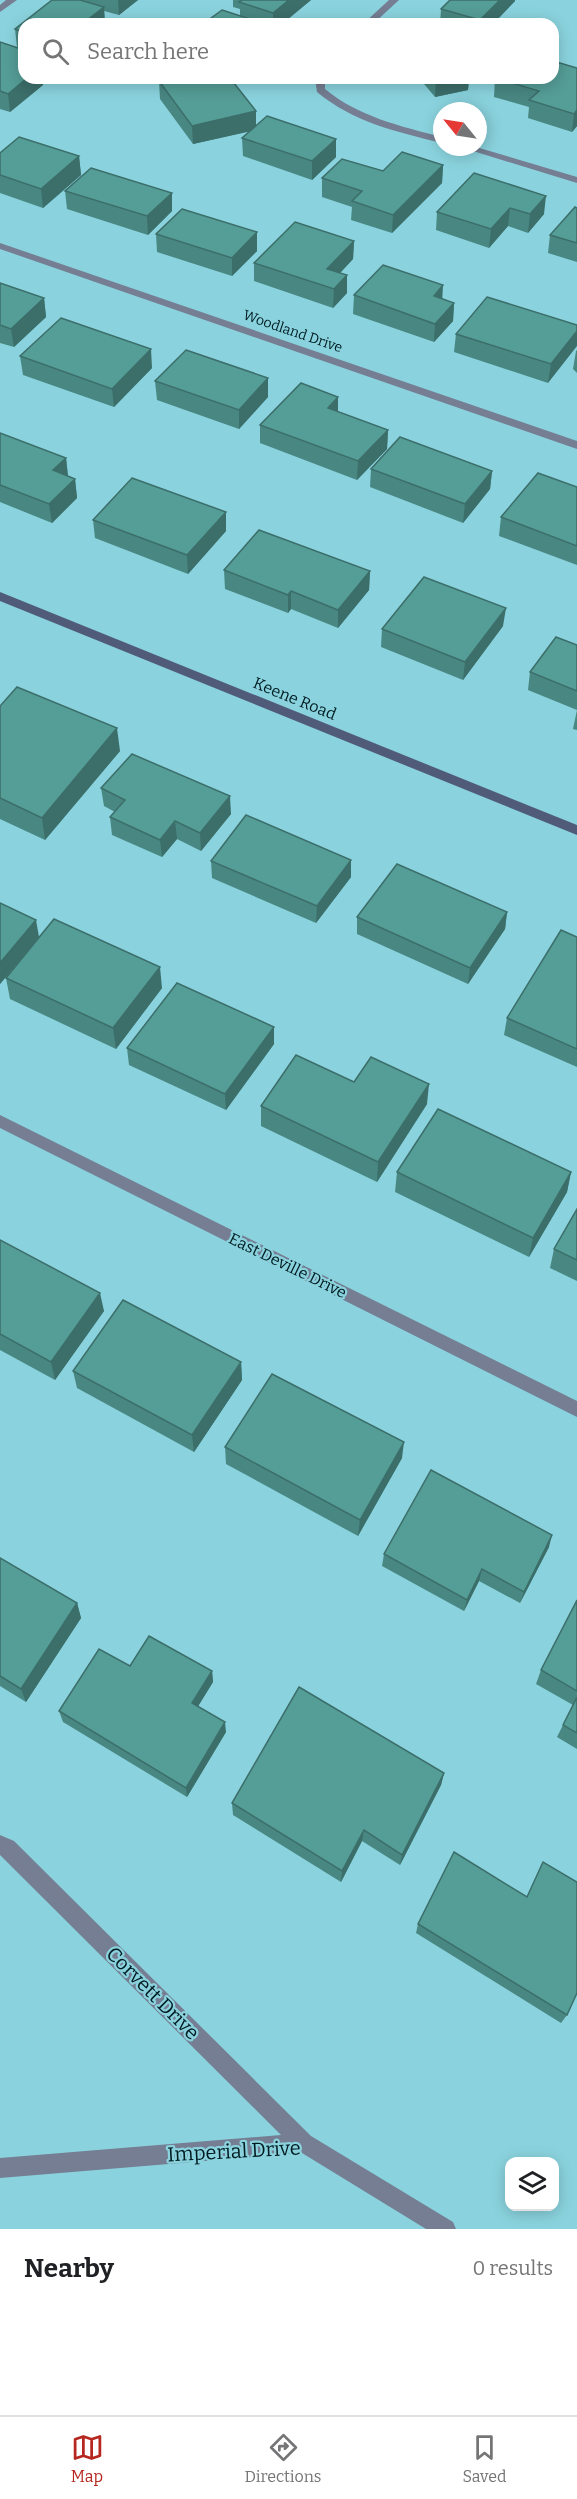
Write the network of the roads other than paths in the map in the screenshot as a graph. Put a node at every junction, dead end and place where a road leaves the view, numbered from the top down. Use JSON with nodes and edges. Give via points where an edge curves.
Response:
{"nodes":[{"id":1,"x":12,"y":0,"type":"edge"},
{"id":2,"x":394,"y":0,"type":"edge"},
{"id":3,"x":0,"y":9,"type":"edge"},
{"id":4,"x":374,"y":18,"type":"edge"},
{"id":5,"x":320,"y":84,"type":"edge"},
{"id":6,"x":433,"y":137,"type":"edge"},
{"id":7,"x":487,"y":153,"type":"edge"},
{"id":8,"x":577,"y":180,"type":"edge"},
{"id":9,"x":0,"y":246,"type":"edge"},
{"id":10,"x":577,"y":445,"type":"edge"},
{"id":11,"x":0,"y":596,"type":"edge"},
{"id":12,"x":577,"y":830,"type":"edge"},
{"id":13,"x":0,"y":1121,"type":"edge"},
{"id":14,"x":577,"y":1409,"type":"edge"},
{"id":15,"x":0,"y":1844,"type":"edge"},
{"id":16,"x":304,"y":2143,"type":"junction"},
{"id":17,"x":0,"y":2168,"type":"edge"},
{"id":18,"x":446,"y":2229,"type":"edge"}],
"edges":[{"from":1,"to":3,"type":"street"},
{"from":2,"to":4,"type":"street"},
{"from":5,"to":6,"type":"street","via":[[320,90],[336,105]]},
{"from":7,"to":8,"type":"street"},
{"from":9,"to":10,"type":"street","name":"Woodland Drive"},
{"from":11,"to":12,"type":"main road","name":"Keene Road"},
{"from":13,"to":14,"type":"street","name":"East Deville Drive"},
{"from":15,"to":16,"type":"street","name":"Corvett Drive"},
{"from":16,"to":17,"type":"street","name":"Imperial Drive"},
{"from":16,"to":18,"type":"street","name":"Imperial Drive"}]}
